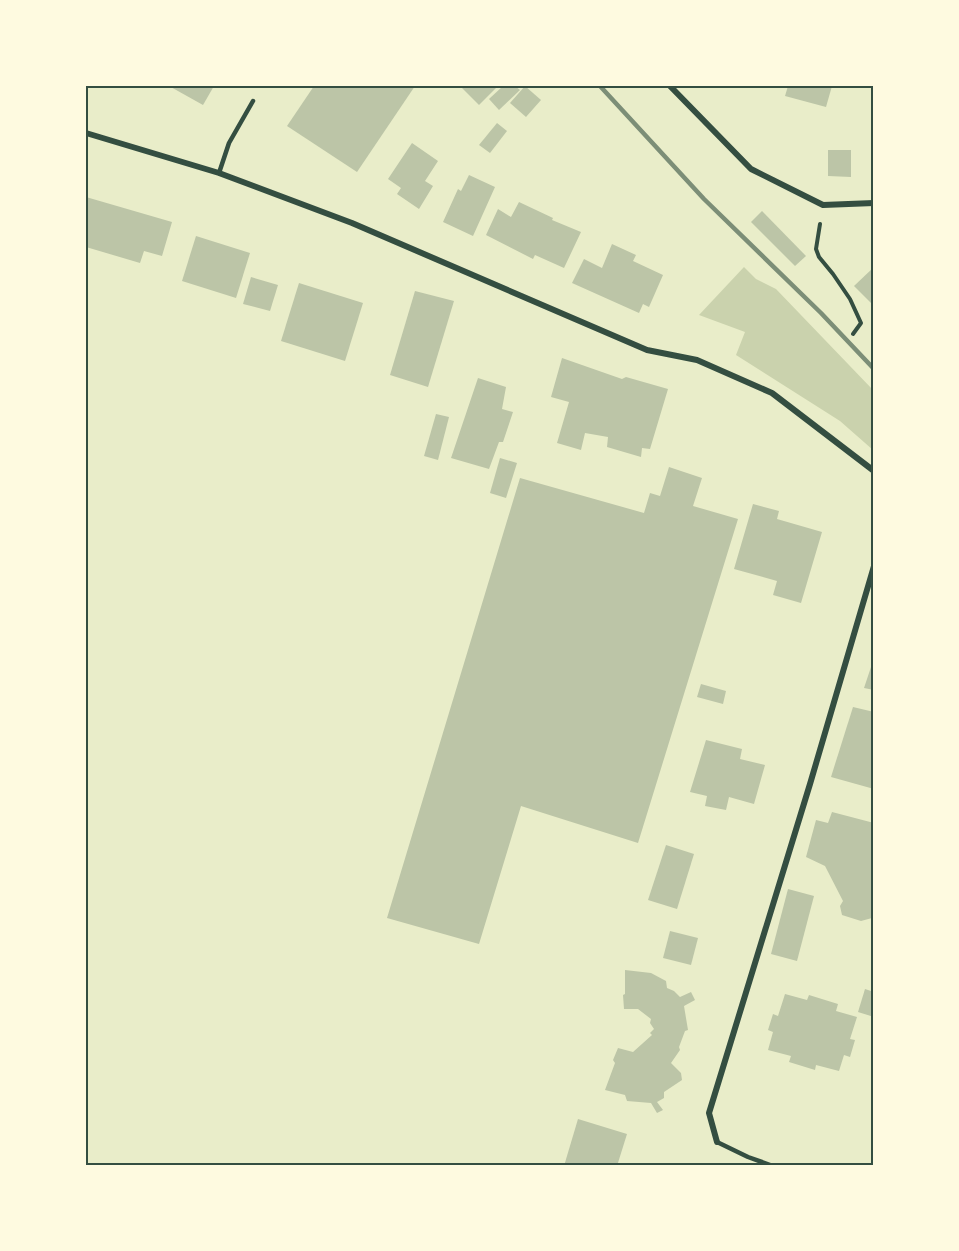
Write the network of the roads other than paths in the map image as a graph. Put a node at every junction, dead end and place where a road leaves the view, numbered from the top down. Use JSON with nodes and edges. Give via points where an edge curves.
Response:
{"nodes":[{"id":1,"x":670,"y":86,"type":"edge"},
{"id":2,"x":253,"y":101,"type":"dead end"},
{"id":3,"x":86,"y":133,"type":"edge"},
{"id":4,"x":219,"y":172,"type":"junction"},
{"id":5,"x":873,"y":203,"type":"edge"},
{"id":6,"x":873,"y":471,"type":"edge"},
{"id":7,"x":873,"y":566,"type":"edge"},
{"id":8,"x":717,"y":1142,"type":"joint"},
{"id":9,"x":773,"y":1166,"type":"edge"}],
"edges":[{"from":1,"to":5,"type":"street","via":[[751,169],[823,205]]},
{"from":2,"to":4,"type":"lane","via":[[229,143]]},
{"from":3,"to":4,"type":"street"},
{"from":4,"to":6,"type":"street","via":[[352,223],[647,350],[697,360],[772,393]]},
{"from":7,"to":8,"type":"street","via":[[709,1113]]},
{"from":8,"to":9,"type":"lane"}]}
